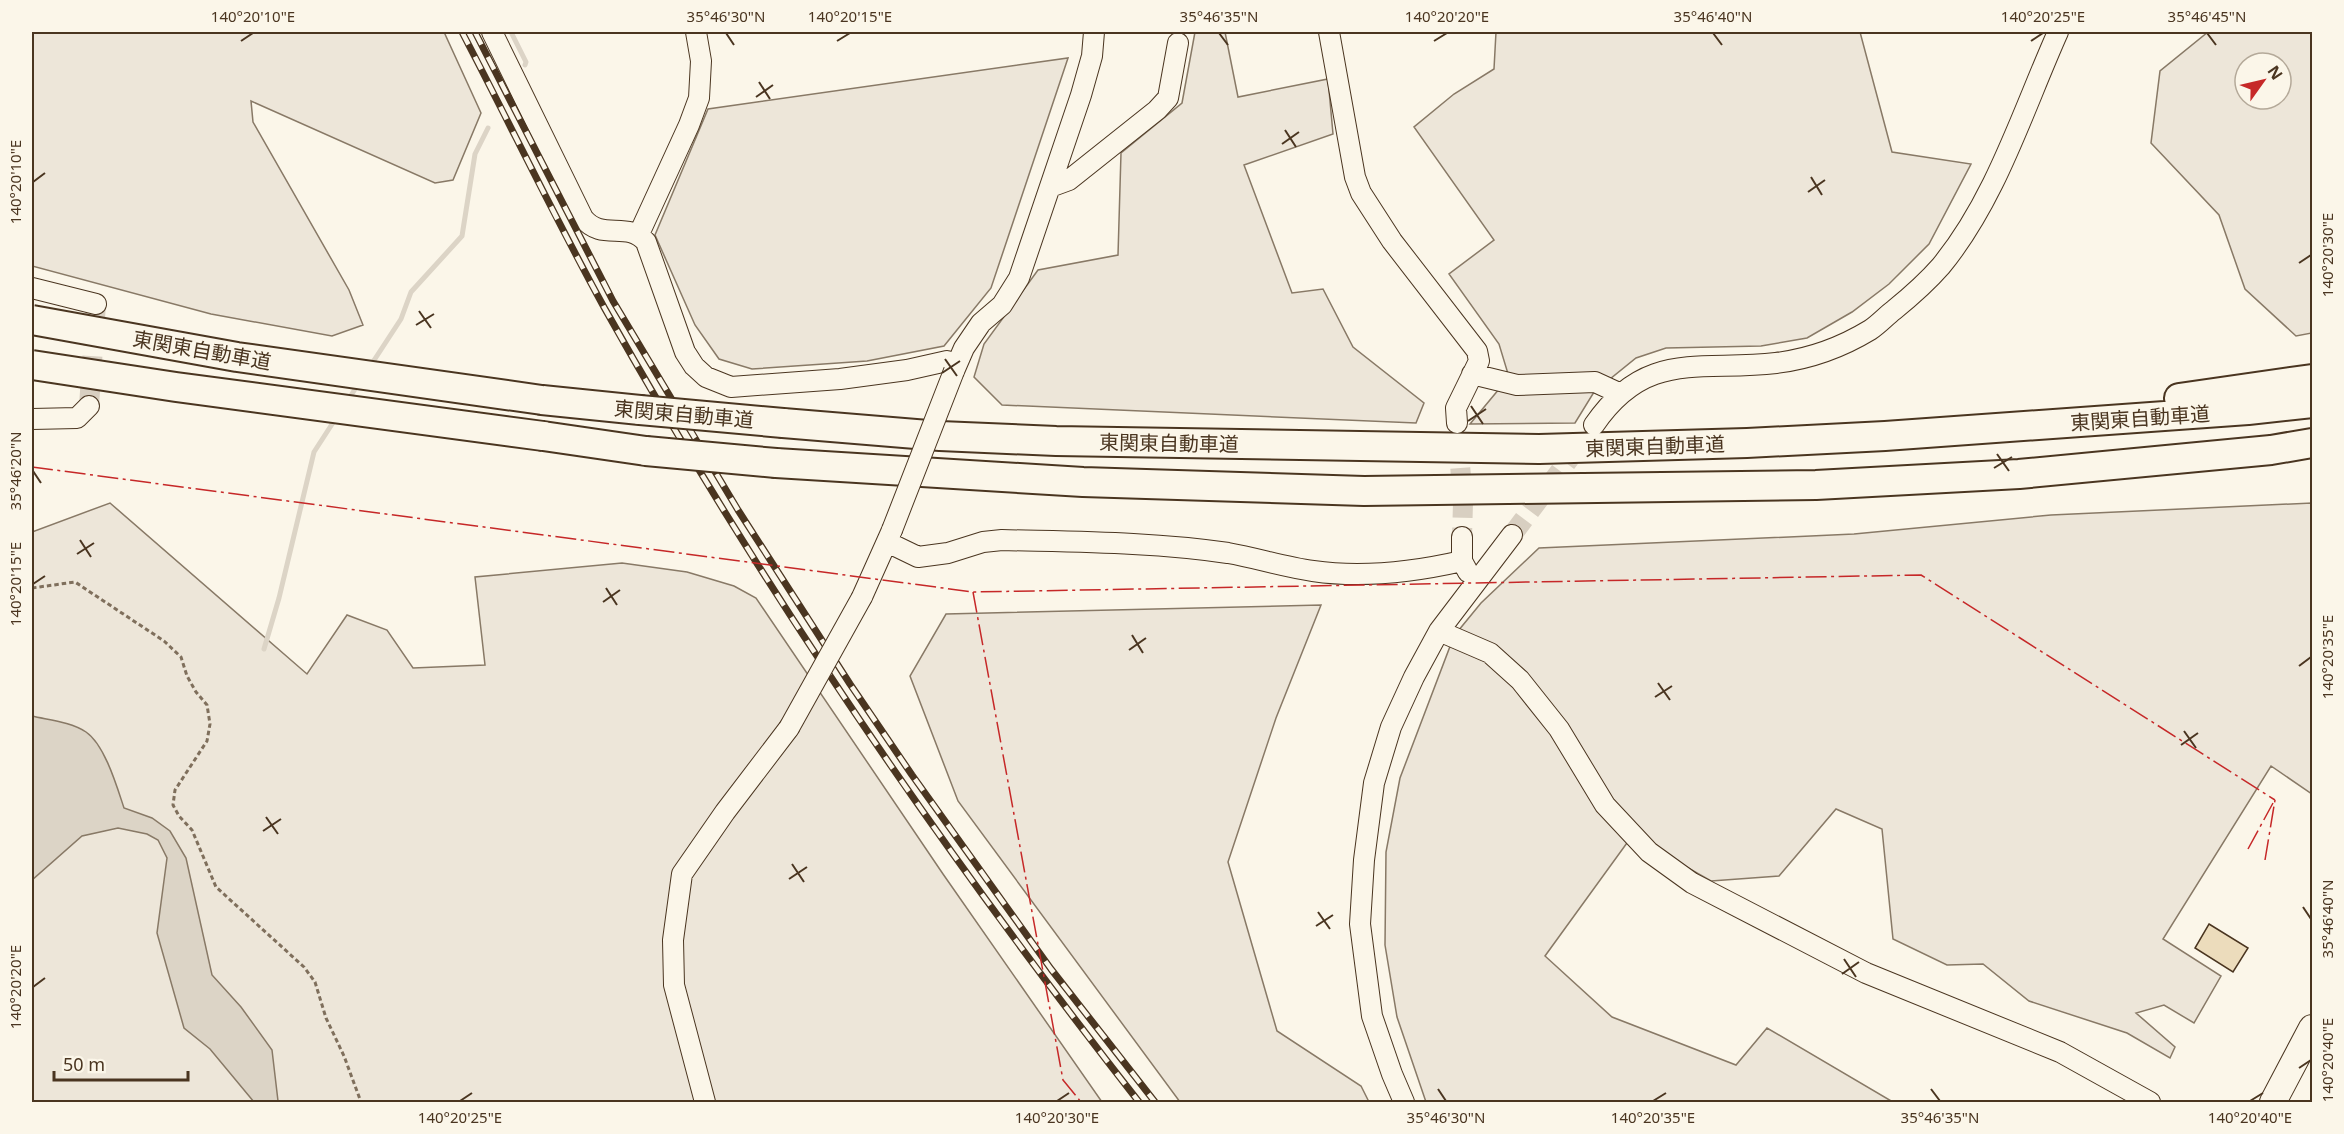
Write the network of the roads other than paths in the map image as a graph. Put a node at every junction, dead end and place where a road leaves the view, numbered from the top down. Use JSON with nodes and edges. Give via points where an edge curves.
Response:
{"nodes":[{"id":1,"x":492,"y":32,"type":"edge"},
{"id":2,"x":696,"y":32,"type":"edge"},
{"id":3,"x":1094,"y":32,"type":"edge"},
{"id":4,"x":1329,"y":32,"type":"edge"},
{"id":5,"x":2058,"y":32,"type":"edge"},
{"id":6,"x":1178,"y":43,"type":"dead end"},
{"id":7,"x":1050,"y":187,"type":"junction"},
{"id":8,"x":639,"y":234,"type":"junction"},
{"id":9,"x":32,"y":288,"type":"edge"},
{"id":10,"x":96,"y":304,"type":"dead end"},
{"id":11,"x":32,"y":320,"type":"edge"},
{"id":12,"x":32,"y":365,"type":"edge"},
{"id":13,"x":956,"y":368,"type":"junction"},
{"id":14,"x":1472,"y":374,"type":"junction"},
{"id":15,"x":2313,"y":379,"type":"edge"},
{"id":16,"x":1621,"y":394,"type":"junction"},
{"id":17,"x":2313,"y":403,"type":"edge"},
{"id":18,"x":89,"y":406,"type":"dead end"},
{"id":19,"x":32,"y":419,"type":"edge"},
{"id":20,"x":1457,"y":423,"type":"tunnel mouth"},
{"id":21,"x":1594,"y":425,"type":"tunnel mouth"},
{"id":22,"x":1885,"y":436,"type":"junction"},
{"id":23,"x":2313,"y":445,"type":"edge"},
{"id":24,"x":1512,"y":535,"type":"tunnel mouth"},
{"id":25,"x":890,"y":536,"type":"junction"},
{"id":26,"x":1462,"y":537,"type":"tunnel mouth"},
{"id":27,"x":1462,"y":561,"type":"junction"},
{"id":28,"x":1474,"y":583,"type":"junction"},
{"id":29,"x":1439,"y":630,"type":"junction"},
{"id":30,"x":2313,"y":1028,"type":"edge"},
{"id":31,"x":705,"y":1102,"type":"edge"},
{"id":32,"x":1404,"y":1102,"type":"edge"},
{"id":33,"x":2150,"y":1102,"type":"edge"},
{"id":34,"x":2273,"y":1102,"type":"edge"}],
"edges":[{"from":1,"to":8,"type":"street","via":[[583,218],[600,231]]},
{"from":2,"to":8,"type":"street","via":[[701,61],[699,98]]},
{"from":3,"to":7,"type":"street","via":[[1092,56]]},
{"from":4,"to":14,"type":"street","via":[[1361,193],[1410,267],[1477,351],[1479,361]]},
{"from":5,"to":16,"type":"street","via":[[1998,172],[1969,225],[1940,266],[1871,329],[1815,355],[1774,363],[1661,370]]},
{"from":6,"to":7,"type":"street","via":[[1168,98],[1069,180]]},
{"from":7,"to":13,"type":"street","via":[[1019,278],[1002,305],[981,323]]},
{"from":8,"to":13,"type":"street","via":[[655,263],[685,352],[694,366],[716,383],[731,387],[829,380],[947,361]]},
{"from":9,"to":10,"type":"street"},
{"from":11,"to":22,"type":"highway","name":"東関東自動車道","bridge":true,"via":[[237,357],[542,400],[940,436],[1484,449]]},
{"from":12,"to":23,"type":"highway","name":"東関東自動車道","bridge":true,"via":[[645,450],[776,463],[1083,483],[1364,491],[1816,485],[2019,474]]},
{"from":13,"to":25,"type":"street","bridge":true},
{"from":14,"to":16,"type":"street","via":[[1517,385],[1595,382]]},
{"from":14,"to":20,"type":"street","via":[[1456,408]]},
{"from":15,"to":22,"type":"highway"},
{"from":16,"to":21,"type":"street"},
{"from":17,"to":22,"type":"highway","name":"東関東自動車道"},
{"from":18,"to":19,"type":"street","via":[[76,418]]},
{"from":24,"to":28,"type":"street"},
{"from":25,"to":27,"type":"street","via":[[918,557],[1002,540],[1166,547],[1339,574],[1377,574]]},
{"from":25,"to":31,"type":"street","bridge":true,"via":[[862,597],[789,728],[682,874],[673,940],[675,985]]},
{"from":26,"to":27,"type":"street"},
{"from":27,"to":28,"type":"street"},
{"from":28,"to":29,"type":"street"},
{"from":29,"to":32,"type":"street","via":[[1392,727],[1374,783],[1364,860],[1360,924],[1372,1016]]},
{"from":29,"to":33,"type":"street","via":[[1490,653],[1520,680],[1559,729],[1605,805],[1649,852],[1692,883],[1866,973],[2060,1052]]},
{"from":30,"to":34,"type":"main road"}]}
